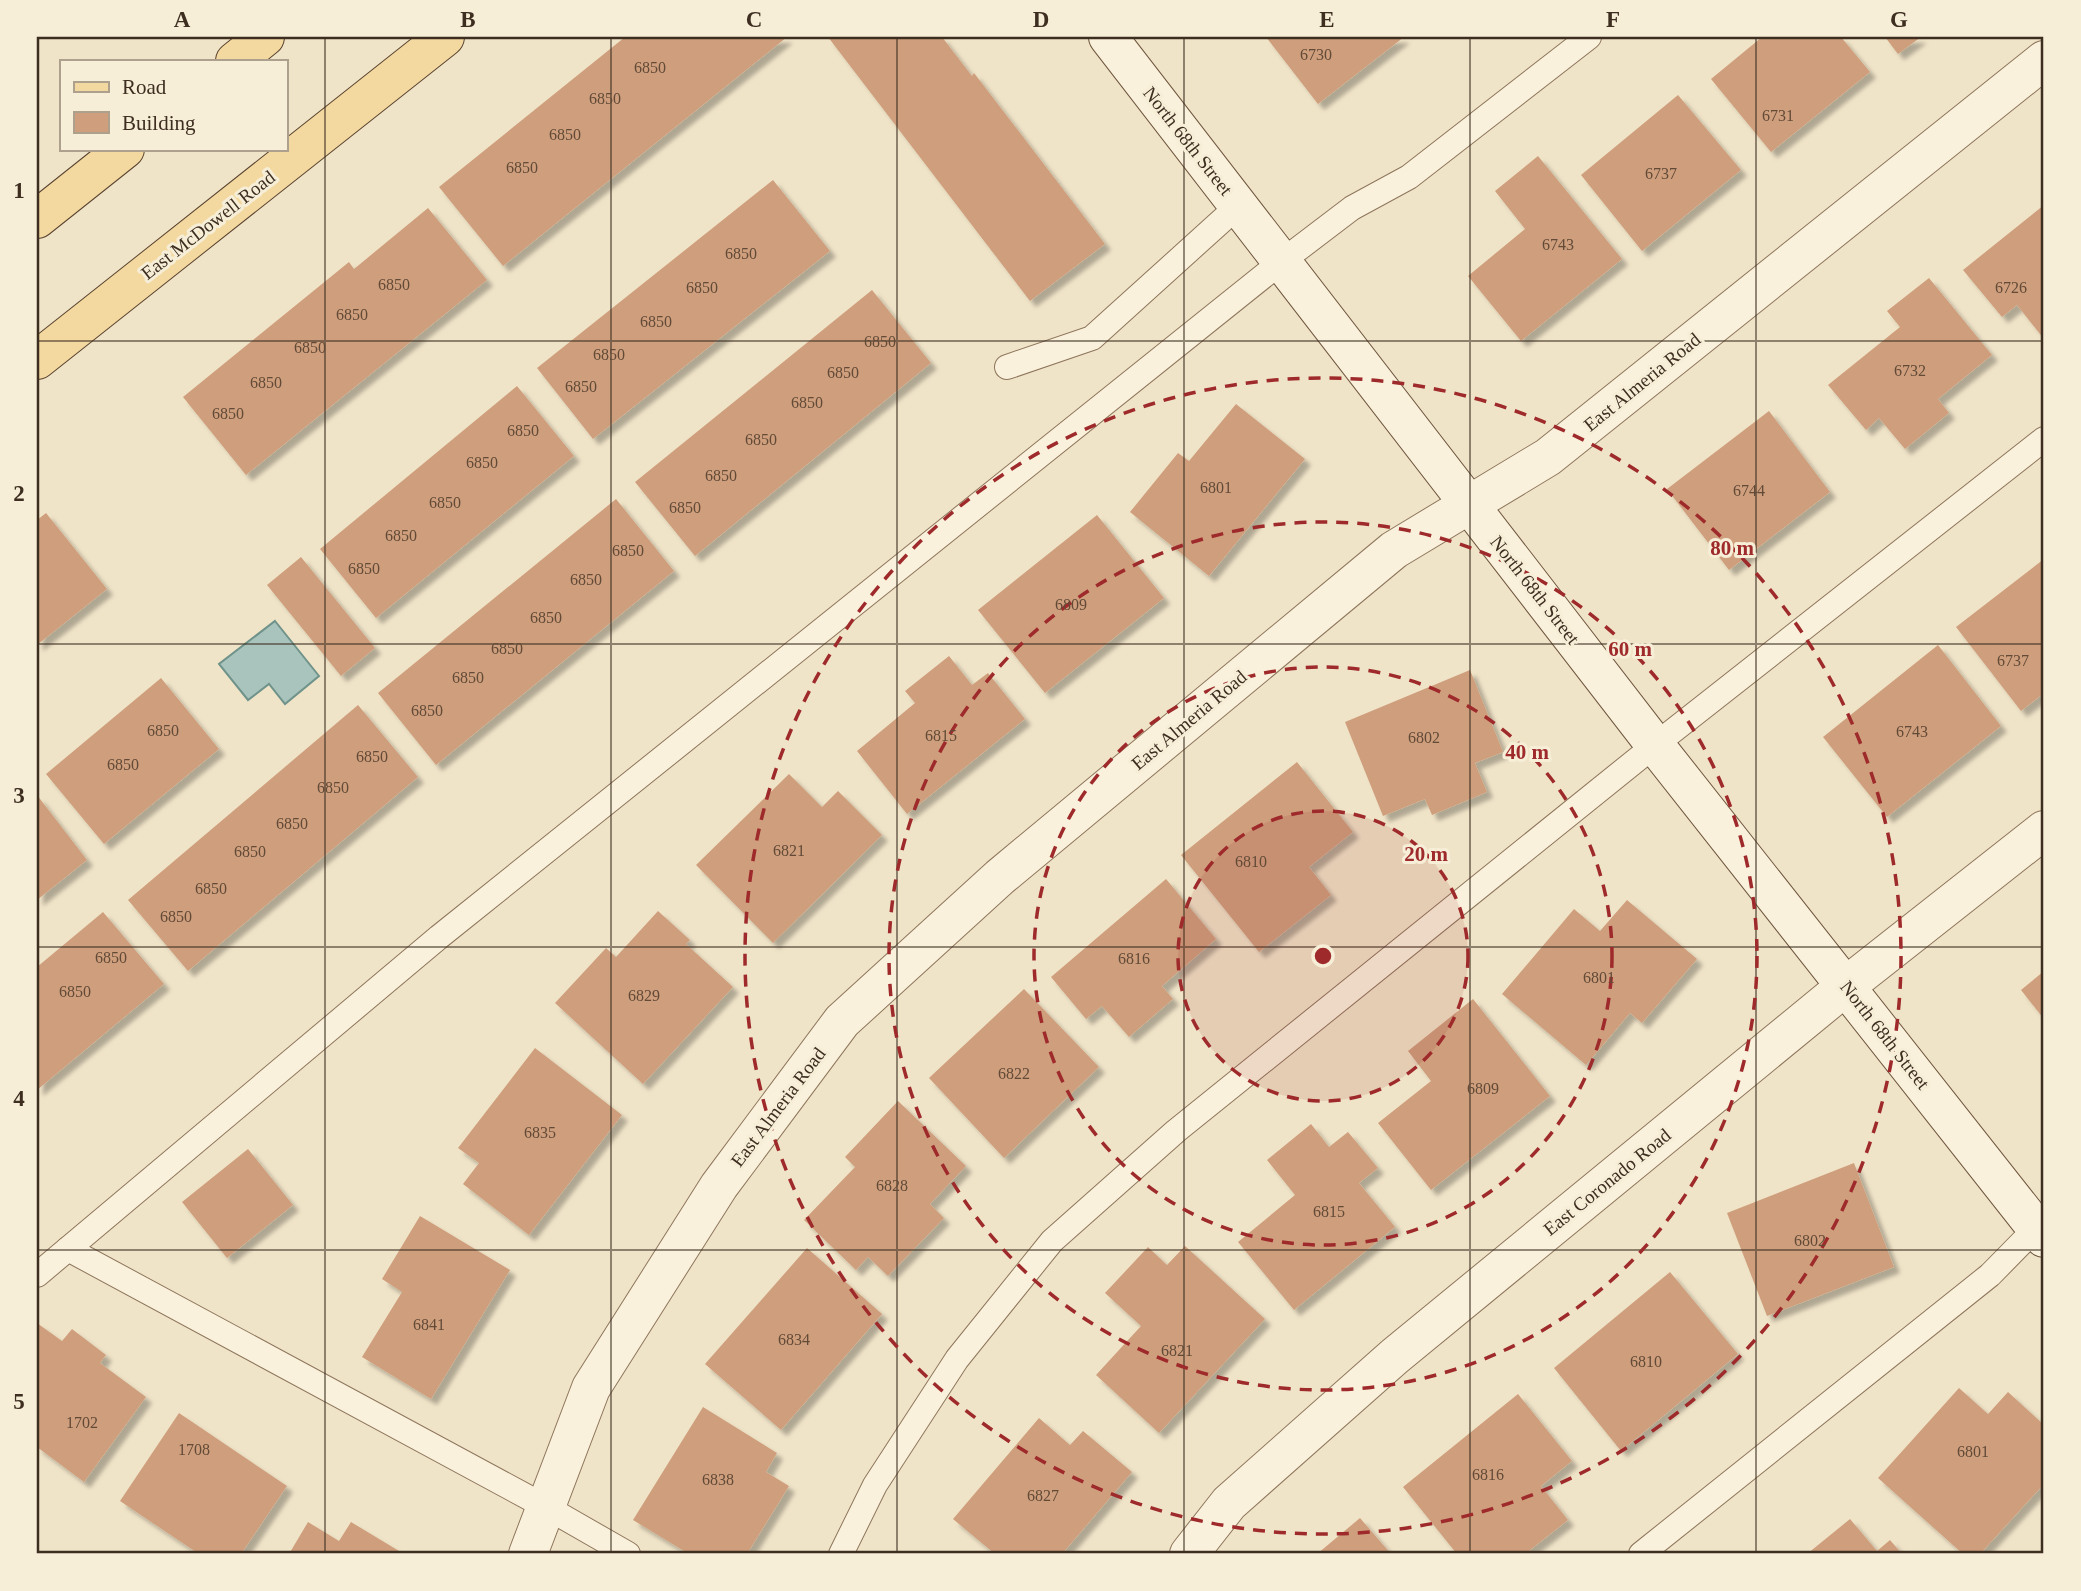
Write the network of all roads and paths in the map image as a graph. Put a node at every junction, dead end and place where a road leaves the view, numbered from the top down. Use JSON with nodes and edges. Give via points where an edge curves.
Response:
{"nodes":[{"id":1,"x":265,"y":37,"type":"edge"},
{"id":2,"x":445,"y":37,"type":"edge"},
{"id":3,"x":1108,"y":37,"type":"edge"},
{"id":4,"x":1589,"y":37,"type":"edge"},
{"id":5,"x":236,"y":60,"type":"edge"},
{"id":6,"x":2044,"y":60,"type":"edge"},
{"id":7,"x":124,"y":150,"type":"edge"},
{"id":8,"x":1238,"y":206,"type":"junction"},
{"id":9,"x":37,"y":219,"type":"edge"},
{"id":10,"x":1282,"y":262,"type":"junction"},
{"id":11,"x":37,"y":360,"type":"edge"},
{"id":12,"x":1007,"y":367,"type":"dead end"},
{"id":13,"x":2044,"y":439,"type":"edge"},
{"id":14,"x":1469,"y":505,"type":"junction"},
{"id":15,"x":1655,"y":745,"type":"junction"},
{"id":16,"x":2044,"y":830,"type":"edge"},
{"id":17,"x":1846,"y":986,"type":"junction"},
{"id":18,"x":2042,"y":1229,"type":"edge"},
{"id":19,"x":68,"y":1249,"type":"junction"},
{"id":20,"x":37,"y":1275,"type":"edge"},
{"id":21,"x":546,"y":1507,"type":"junction"},
{"id":22,"x":528,"y":1554,"type":"edge"},
{"id":23,"x":628,"y":1554,"type":"edge"},
{"id":24,"x":841,"y":1554,"type":"edge"},
{"id":25,"x":1189,"y":1554,"type":"edge"},
{"id":26,"x":1641,"y":1554,"type":"edge"}],
"edges":[{"from":1,"to":5,"type":"main road"},
{"from":2,"to":11,"type":"main road","name":"East McDowell Road"},
{"from":3,"to":8,"type":"street","name":"North 68th Street"},
{"from":4,"to":10,"type":"lane","via":[[1409,177],[1352,208]]},
{"from":6,"to":14,"type":"street","name":"East Almeria Road","via":[[1548,457]]},
{"from":7,"to":9,"type":"main road"},
{"from":8,"to":10,"type":"street","name":"North 68th Street"},
{"from":8,"to":12,"type":"lane","via":[[1092,338]]},
{"from":10,"to":14,"type":"street","name":"North 68th Street"},
{"from":10,"to":19,"type":"lane","via":[[439,937]]},
{"from":13,"to":15,"type":"lane"},
{"from":14,"to":15,"type":"street","name":"North 68th Street"},
{"from":14,"to":21,"type":"street","name":"East Almeria Road","via":[[1394,550],[1000,877],[842,1021],[719,1186],[591,1388]]},
{"from":15,"to":17,"type":"street","name":"North 68th Street"},
{"from":15,"to":24,"type":"lane","via":[[1176,1131],[1052,1241],[957,1360],[875,1485]]},
{"from":16,"to":17,"type":"street","name":"East Coronado Road"},
{"from":17,"to":18,"type":"street","name":"North 68th Street"},
{"from":17,"to":25,"type":"street","name":"East Coronado Road","via":[[1395,1356],[1229,1503]]},
{"from":18,"to":26,"type":"lane"},
{"from":19,"to":20,"type":"lane"},
{"from":19,"to":21,"type":"lane"},
{"from":21,"to":22,"type":"street","name":"East Almeria Road"},
{"from":21,"to":23,"type":"lane"}]}
